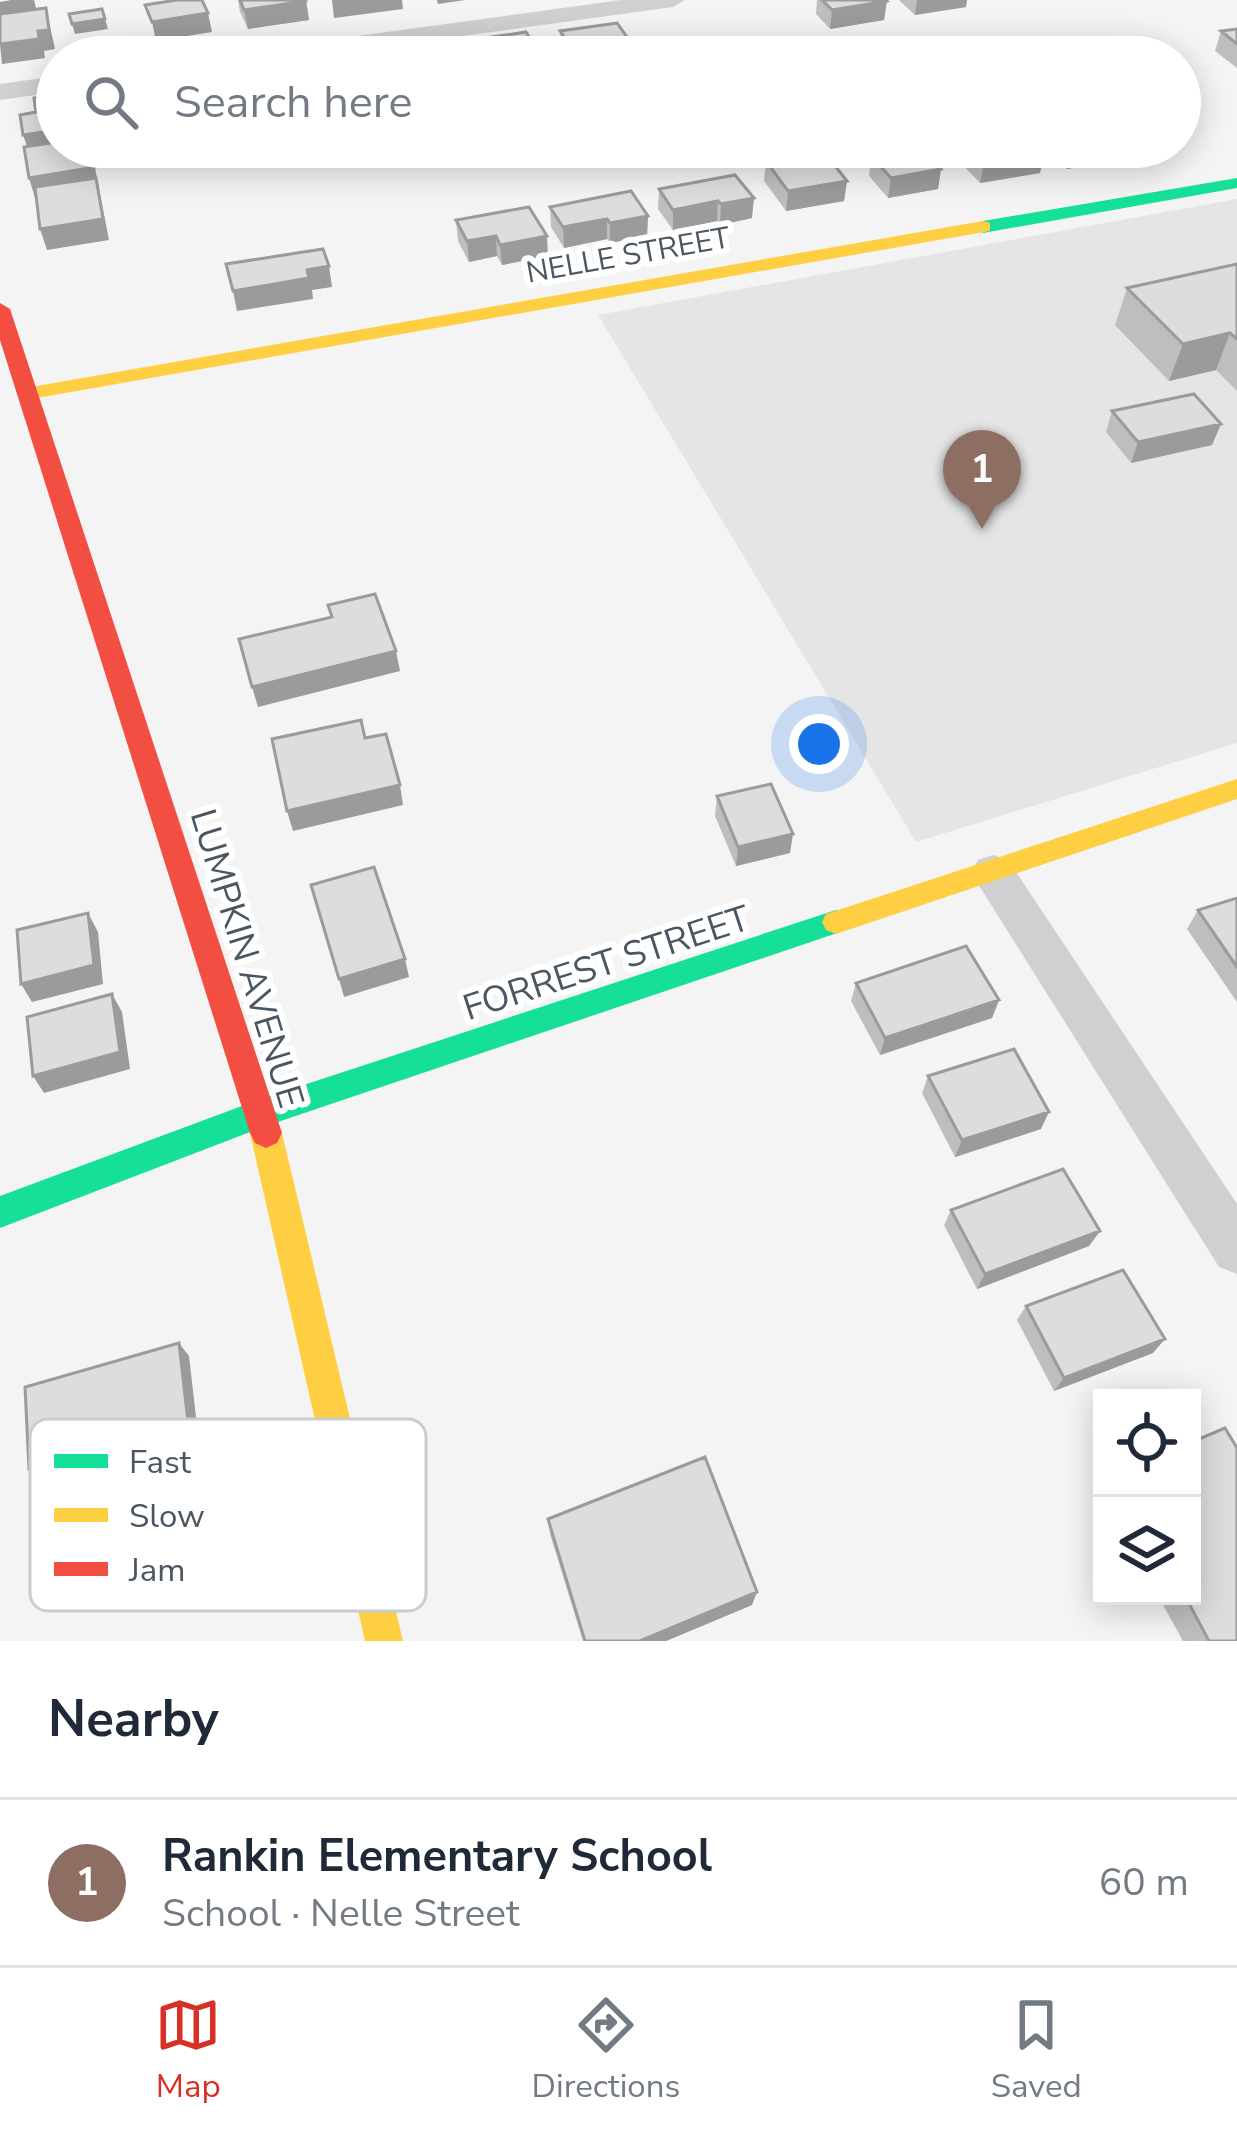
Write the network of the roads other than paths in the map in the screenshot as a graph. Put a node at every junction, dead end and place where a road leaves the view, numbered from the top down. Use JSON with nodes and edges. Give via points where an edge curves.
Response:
{"nodes":[{"id":1,"x":674,"y":0,"type":"edge"},
{"id":2,"x":409,"y":36,"type":"edge"},
{"id":3,"x":36,"y":87,"type":"edge"},
{"id":4,"x":0,"y":92,"type":"edge"},
{"id":5,"x":1237,"y":183,"type":"edge"},
{"id":6,"x":0,"y":308,"type":"edge"},
{"id":7,"x":31,"y":393,"type":"junction"},
{"id":8,"x":1237,"y":789,"type":"edge"},
{"id":9,"x":993,"y":872,"type":"junction"},
{"id":10,"x":261,"y":1113,"type":"junction"},
{"id":11,"x":0,"y":1212,"type":"edge"},
{"id":12,"x":1237,"y":1250,"type":"edge"},
{"id":13,"x":332,"y":1419,"type":"edge"},
{"id":14,"x":377,"y":1611,"type":"edge"},
{"id":15,"x":384,"y":1641,"type":"edge"}],
"edges":[{"from":1,"to":2,"type":"street"},
{"from":3,"to":4,"type":"street"},
{"from":5,"to":7,"type":"street","name":"NELLE STREET"},
{"from":6,"to":7,"type":"street","name":"LUMPKIN AVENUE"},
{"from":7,"to":10,"type":"street","name":"LUMPKIN AVENUE"},
{"from":8,"to":9,"type":"street","name":"FORREST STREET"},
{"from":9,"to":10,"type":"street","name":"FORREST STREET"},
{"from":9,"to":12,"type":"street"},
{"from":10,"to":11,"type":"street","name":"FORREST STREET"},
{"from":10,"to":13,"type":"street","name":"LUMPKIN AVENUE"},
{"from":14,"to":15,"type":"street","name":"LUMPKIN AVENUE"}]}
